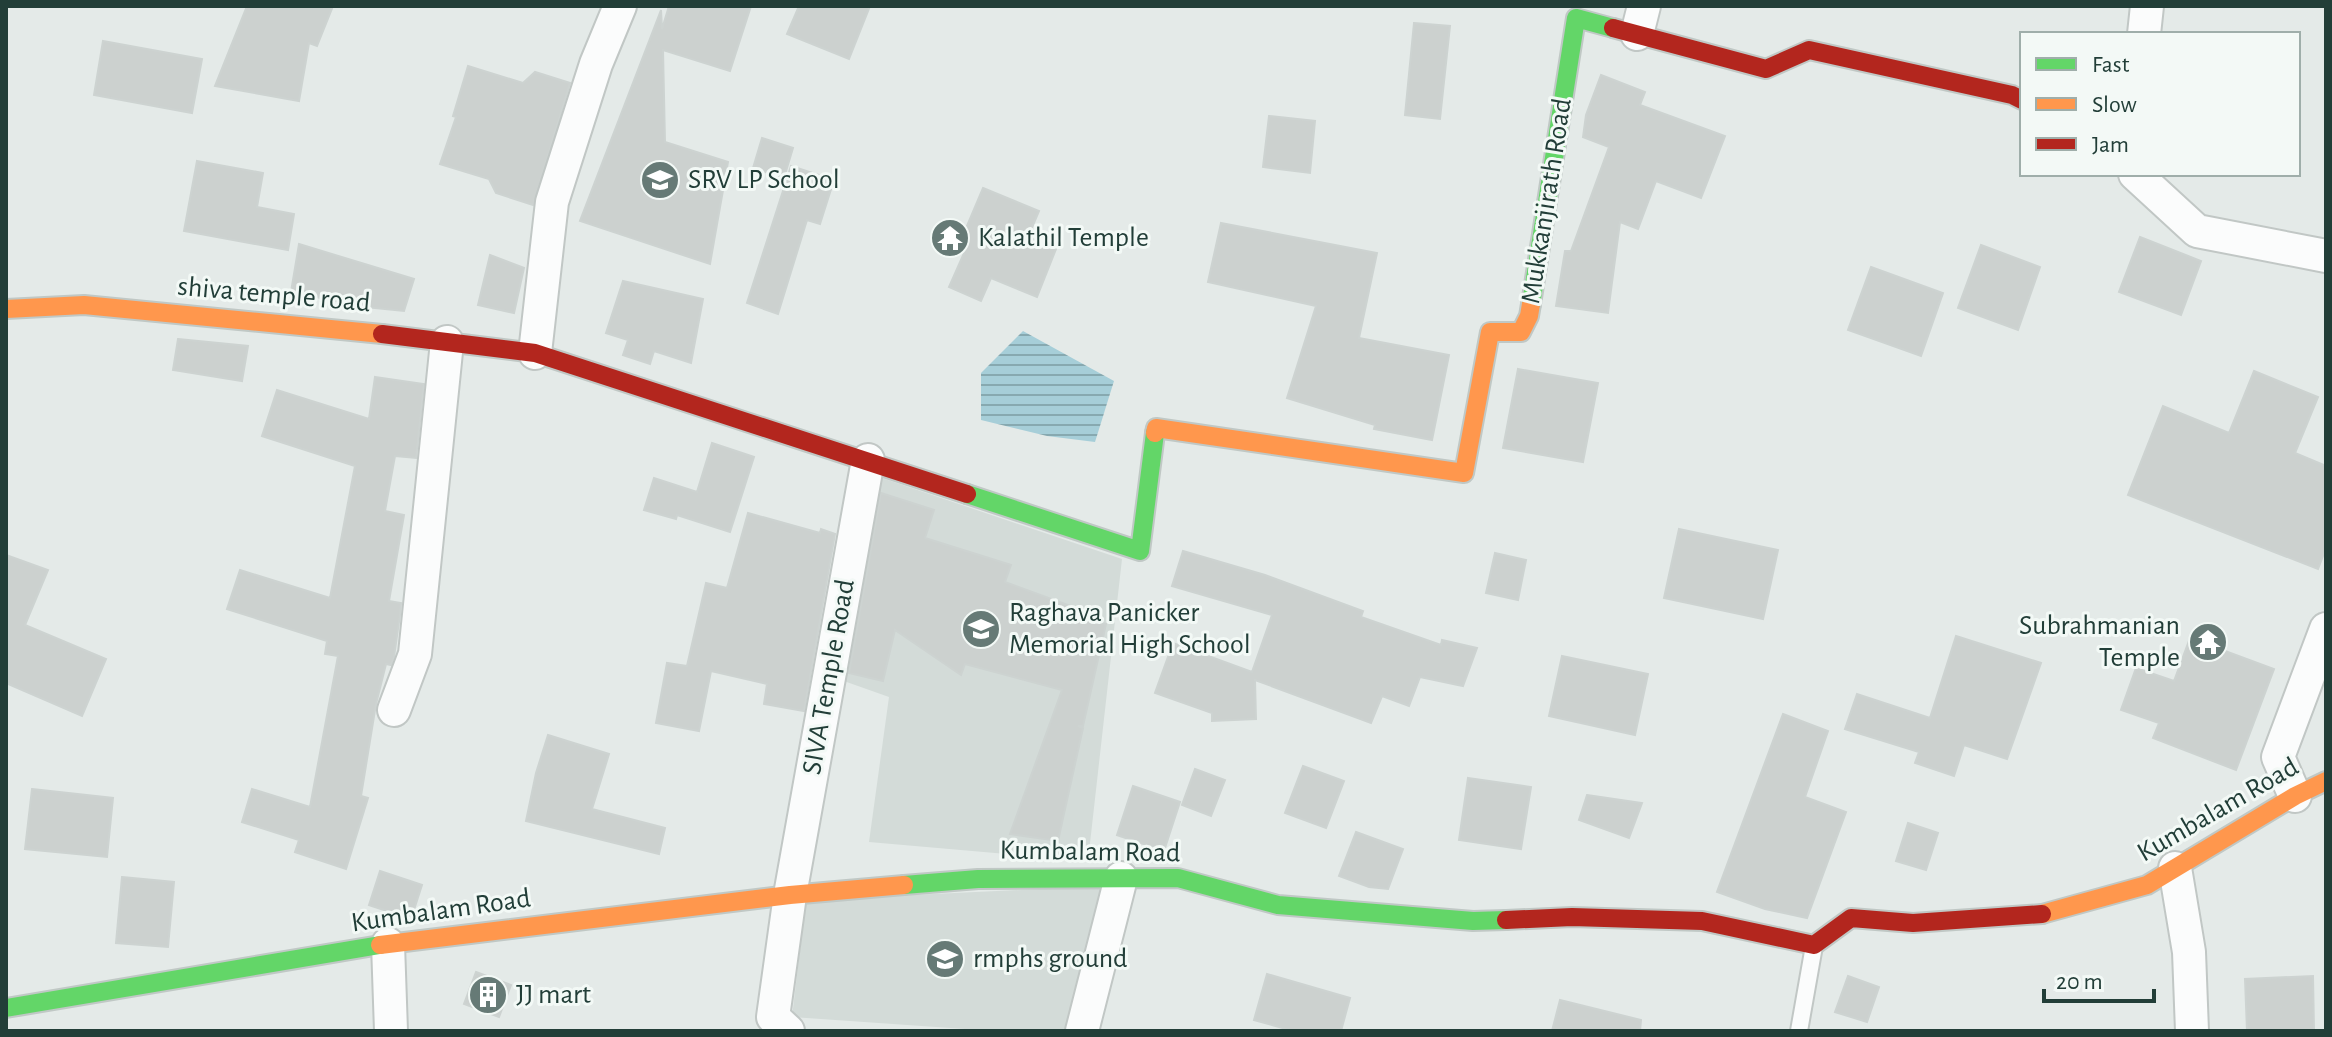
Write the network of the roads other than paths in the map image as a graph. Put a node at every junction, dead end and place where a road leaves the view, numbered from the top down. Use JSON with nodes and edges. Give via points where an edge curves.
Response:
{"nodes":[{"id":1,"x":620,"y":6,"type":"edge"},
{"id":2,"x":2147,"y":6,"type":"edge"},
{"id":3,"x":1641,"y":20,"type":"edge"},
{"id":4,"x":2144,"y":32,"type":"edge"},
{"id":5,"x":2020,"y":99,"type":"edge"},
{"id":6,"x":2137,"y":176,"type":"edge"},
{"id":7,"x":2326,"y":256,"type":"edge"},
{"id":8,"x":6,"y":309,"type":"edge"},
{"id":9,"x":447,"y":342,"type":"junction"},
{"id":10,"x":535,"y":353,"type":"junction"},
{"id":11,"x":868,"y":460,"type":"junction"},
{"id":12,"x":2326,"y":629,"type":"edge"},
{"id":13,"x":394,"y":710,"type":"dead end"},
{"id":14,"x":2326,"y":781,"type":"edge"},
{"id":15,"x":2295,"y":796,"type":"junction"},
{"id":16,"x":2175,"y":868,"type":"junction"},
{"id":17,"x":1121,"y":878,"type":"junction"},
{"id":18,"x":790,"y":895,"type":"junction"},
{"id":19,"x":388,"y":944,"type":"junction"},
{"id":20,"x":1814,"y":945,"type":"junction"},
{"id":21,"x":6,"y":1008,"type":"edge"},
{"id":22,"x":779,"y":1029,"type":"edge"},
{"id":23,"x":391,"y":1031,"type":"edge"},
{"id":24,"x":1082,"y":1031,"type":"edge"},
{"id":25,"x":1799,"y":1031,"type":"edge"},
{"id":26,"x":2192,"y":1031,"type":"edge"}],
"edges":[{"from":1,"to":10,"type":"street","via":[[552,202]]},
{"from":2,"to":4,"type":"street"},
{"from":3,"to":5,"type":"street","name":"Mukkanjirath Road","via":[[1766,69],[1809,50]]},
{"from":3,"to":11,"type":"street","name":"Mukkanjirath Road","via":[[1576,18],[1529,316],[1521,332],[1490,332],[1464,473],[1156,428],[1140,551]]},
{"from":6,"to":7,"type":"street","via":[[2197,231]]},
{"from":8,"to":9,"type":"street","name":"shiva temple road","via":[[84,305]]},
{"from":9,"to":10,"type":"street","name":"shiva temple road"},
{"from":9,"to":13,"type":"street","via":[[415,654]]},
{"from":10,"to":11,"type":"street","name":"shiva temple road"},
{"from":11,"to":18,"type":"street","name":"SIVA Temple Road"},
{"from":12,"to":15,"type":"street","via":[[2278,757]]},
{"from":14,"to":15,"type":"street","name":"Kumbalam Road"},
{"from":15,"to":16,"type":"street","name":"Kumbalam Road"},
{"from":16,"to":20,"type":"street","name":"Kumbalam Road","via":[[2147,885],[2034,916],[1913,923],[1851,918]]},
{"from":16,"to":26,"type":"street","via":[[2189,952]]},
{"from":17,"to":18,"type":"street","name":"Kumbalam Road","via":[[978,879]]},
{"from":17,"to":20,"type":"street","name":"Kumbalam Road","via":[[1178,878],[1278,905],[1473,921],[1702,921]]},
{"from":17,"to":24,"type":"street"},
{"from":18,"to":19,"type":"street","name":"Kumbalam Road"},
{"from":18,"to":22,"type":"street","name":"SIVA Temple Road","via":[[773,1017]]},
{"from":19,"to":21,"type":"street","name":"Kumbalam Road"},
{"from":19,"to":23,"type":"street"},
{"from":20,"to":25,"type":"lane"}]}
